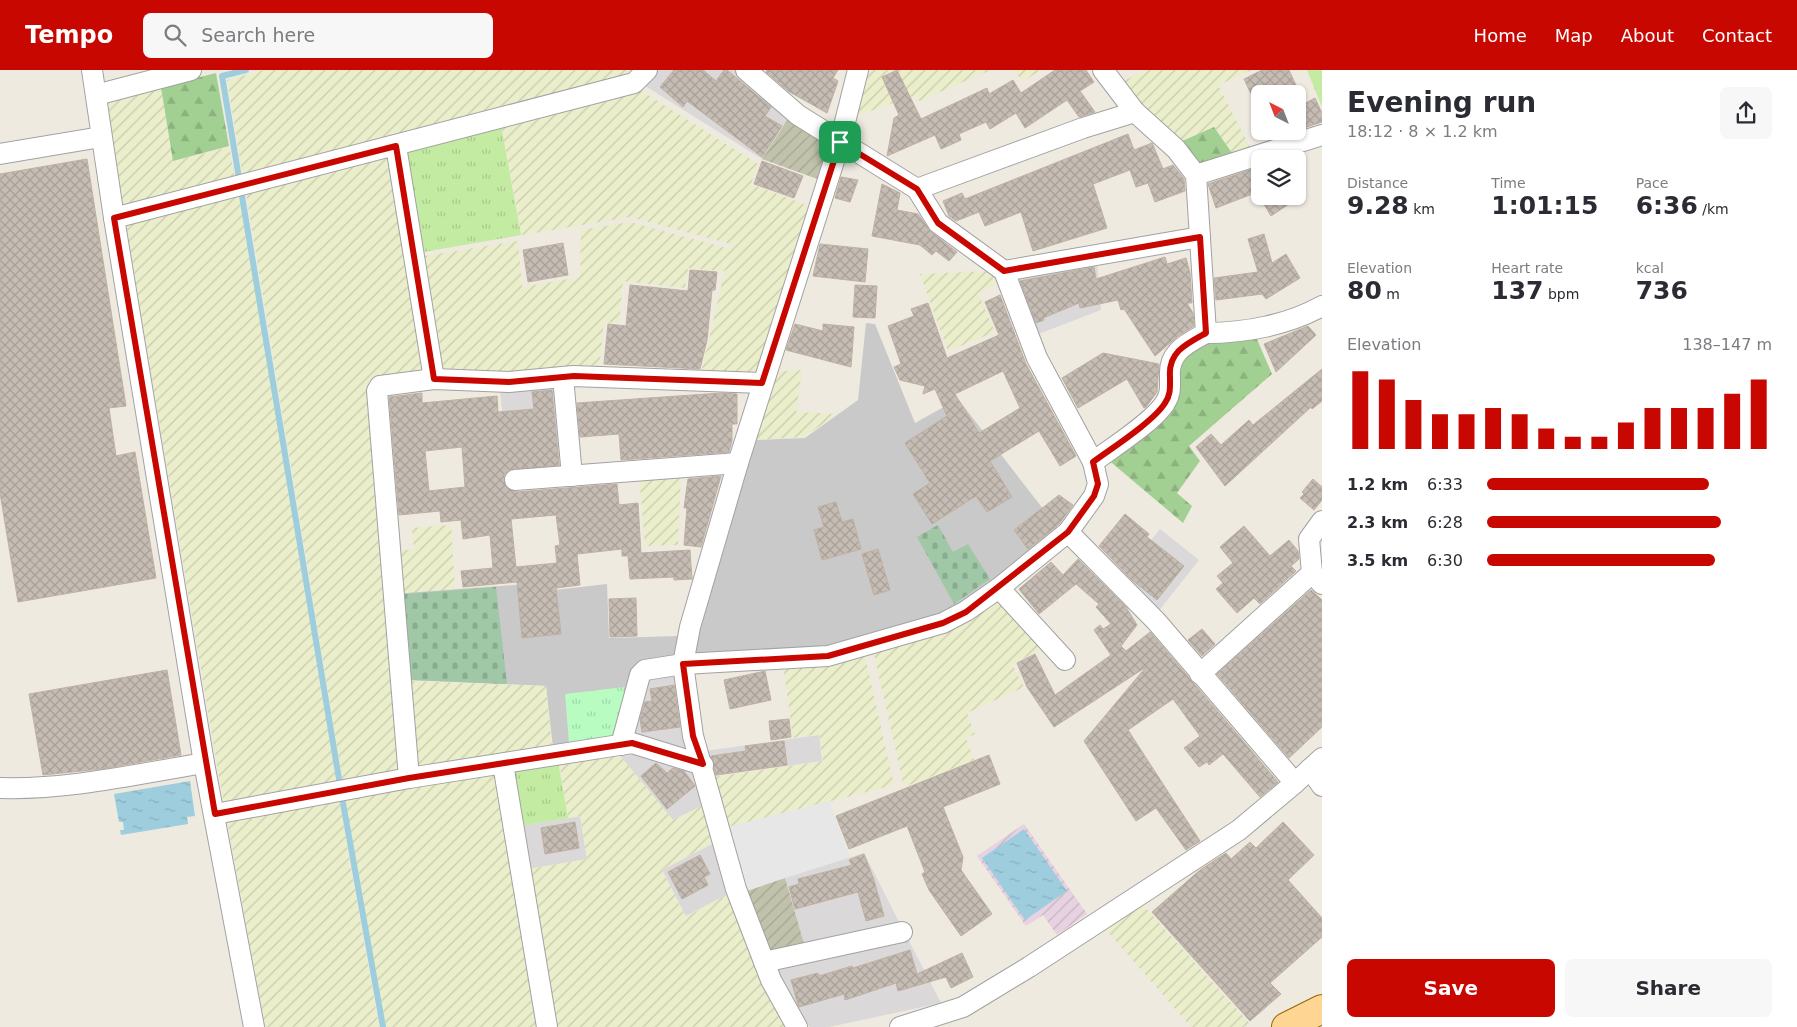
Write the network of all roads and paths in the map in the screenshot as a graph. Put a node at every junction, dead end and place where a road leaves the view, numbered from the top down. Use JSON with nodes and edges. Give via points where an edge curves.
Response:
{"nodes":[{"id":1,"x":92,"y":70,"type":"edge"},
{"id":2,"x":191,"y":70,"type":"edge"},
{"id":3,"x":647,"y":70,"type":"edge"},
{"id":4,"x":746,"y":70,"type":"edge"},
{"id":5,"x":858,"y":70,"type":"edge"},
{"id":6,"x":1103,"y":70,"type":"edge"},
{"id":7,"x":96,"y":96,"type":"junction"},
{"id":8,"x":1135,"y":112,"type":"junction"},
{"id":9,"x":1322,"y":136,"type":"edge"},
{"id":10,"x":101,"y":137,"type":"junction"},
{"id":11,"x":840,"y":142,"type":"junction"},
{"id":12,"x":396,"y":146,"type":"junction"},
{"id":13,"x":0,"y":154,"type":"edge"},
{"id":14,"x":1196,"y":175,"type":"junction"},
{"id":15,"x":917,"y":189,"type":"junction"},
{"id":16,"x":114,"y":218,"type":"junction"},
{"id":17,"x":1200,"y":237,"type":"junction"},
{"id":18,"x":1004,"y":271,"type":"junction"},
{"id":19,"x":1322,"y":306,"type":"edge"},
{"id":20,"x":1206,"y":333,"type":"junction"},
{"id":21,"x":563,"y":377,"type":"junction"},
{"id":22,"x":434,"y":379,"type":"junction"},
{"id":23,"x":762,"y":383,"type":"junction"},
{"id":24,"x":1093,"y":462,"type":"junction"},
{"id":25,"x":738,"y":463,"type":"junction"},
{"id":26,"x":572,"y":476,"type":"junction"},
{"id":27,"x":515,"y":480,"type":"dead end"},
{"id":28,"x":1322,"y":521,"type":"edge"},
{"id":29,"x":1068,"y":532,"type":"junction"},
{"id":30,"x":1317,"y":578,"type":"edge"},
{"id":31,"x":998,"y":588,"type":"junction"},
{"id":32,"x":1065,"y":660,"type":"dead end"},
{"id":33,"x":683,"y":664,"type":"junction"},
{"id":34,"x":1200,"y":674,"type":"junction"},
{"id":35,"x":621,"y":745,"type":"junction"},
{"id":36,"x":204,"y":763,"type":"junction"},
{"id":37,"x":503,"y":764,"type":"junction"},
{"id":38,"x":703,"y":764,"type":"junction"},
{"id":39,"x":1316,"y":764,"type":"edge"},
{"id":40,"x":409,"y":778,"type":"junction"},
{"id":41,"x":1295,"y":783,"type":"junction"},
{"id":42,"x":1322,"y":786,"type":"edge"},
{"id":43,"x":0,"y":788,"type":"edge"},
{"id":44,"x":215,"y":814,"type":"junction"},
{"id":45,"x":902,"y":932,"type":"dead end"},
{"id":46,"x":764,"y":962,"type":"junction"},
{"id":47,"x":1322,"y":1009,"type":"edge"},
{"id":48,"x":254,"y":1027,"type":"edge"},
{"id":49,"x":546,"y":1027,"type":"edge"},
{"id":50,"x":798,"y":1027,"type":"edge"},
{"id":51,"x":900,"y":1027,"type":"edge"},
{"id":52,"x":1286,"y":1027,"type":"edge"}],
"edges":[{"from":1,"to":7,"type":"street"},
{"from":2,"to":7,"type":"street"},
{"from":3,"to":12,"type":"street","via":[[634,83]]},
{"from":4,"to":11,"type":"street","via":[[798,115]]},
{"from":5,"to":11,"type":"street"},
{"from":6,"to":8,"type":"street"},
{"from":7,"to":10,"type":"street"},
{"from":8,"to":14,"type":"street","via":[[1176,149]]},
{"from":8,"to":15,"type":"street"},
{"from":9,"to":14,"type":"street"},
{"from":10,"to":13,"type":"street"},
{"from":10,"to":16,"type":"street"},
{"from":11,"to":15,"type":"street"},
{"from":11,"to":23,"type":"street"},
{"from":12,"to":16,"type":"street"},
{"from":12,"to":22,"type":"street"},
{"from":14,"to":17,"type":"street"},
{"from":15,"to":18,"type":"street","via":[[938,223]]},
{"from":16,"to":36,"type":"street"},
{"from":17,"to":18,"type":"street"},
{"from":17,"to":20,"type":"street"},
{"from":18,"to":24,"type":"street","via":[[1037,358]]},
{"from":19,"to":20,"type":"street","via":[[1262,328]]},
{"from":20,"to":24,"type":"street","via":[[1182,346],[1171,359],[1170,393],[1160,411]]},
{"from":21,"to":22,"type":"street","via":[[509,382]]},
{"from":21,"to":23,"type":"street"},
{"from":21,"to":26,"type":"street"},
{"from":22,"to":40,"type":"street","via":[[380,386],[376,391]]},
{"from":23,"to":25,"type":"street"},
{"from":24,"to":29,"type":"street","via":[[1098,484],[1094,496]]},
{"from":25,"to":26,"type":"street"},
{"from":25,"to":33,"type":"street","via":[[690,627]]},
{"from":26,"to":27,"type":"street"},
{"from":28,"to":30,"type":"street","via":[[1309,539]]},
{"from":29,"to":31,"type":"street"},
{"from":29,"to":34,"type":"street","via":[[1156,621]]},
{"from":30,"to":34,"type":"street"},
{"from":31,"to":32,"type":"street"},
{"from":31,"to":33,"type":"street","via":[[966,612],[943,623],[828,656]]},
{"from":33,"to":35,"type":"street","via":[[645,670],[640,675]]},
{"from":33,"to":38,"type":"street","via":[[693,736]]},
{"from":34,"to":41,"type":"street"},
{"from":35,"to":37,"type":"street"},
{"from":35,"to":38,"type":"street","via":[[632,743]]},
{"from":36,"to":43,"type":"street","via":[[75,784]]},
{"from":36,"to":44,"type":"street"},
{"from":37,"to":40,"type":"street"},
{"from":37,"to":49,"type":"street"},
{"from":38,"to":46,"type":"street","via":[[736,889]]},
{"from":39,"to":41,"type":"street"},
{"from":39,"to":42,"type":"street"},
{"from":40,"to":44,"type":"street"},
{"from":41,"to":51,"type":"street","via":[[1239,830],[1021,972],[963,1007]]},
{"from":44,"to":48,"type":"street"},
{"from":45,"to":46,"type":"street"},
{"from":46,"to":50,"type":"street"},
{"from":47,"to":52,"type":"main road"}]}
